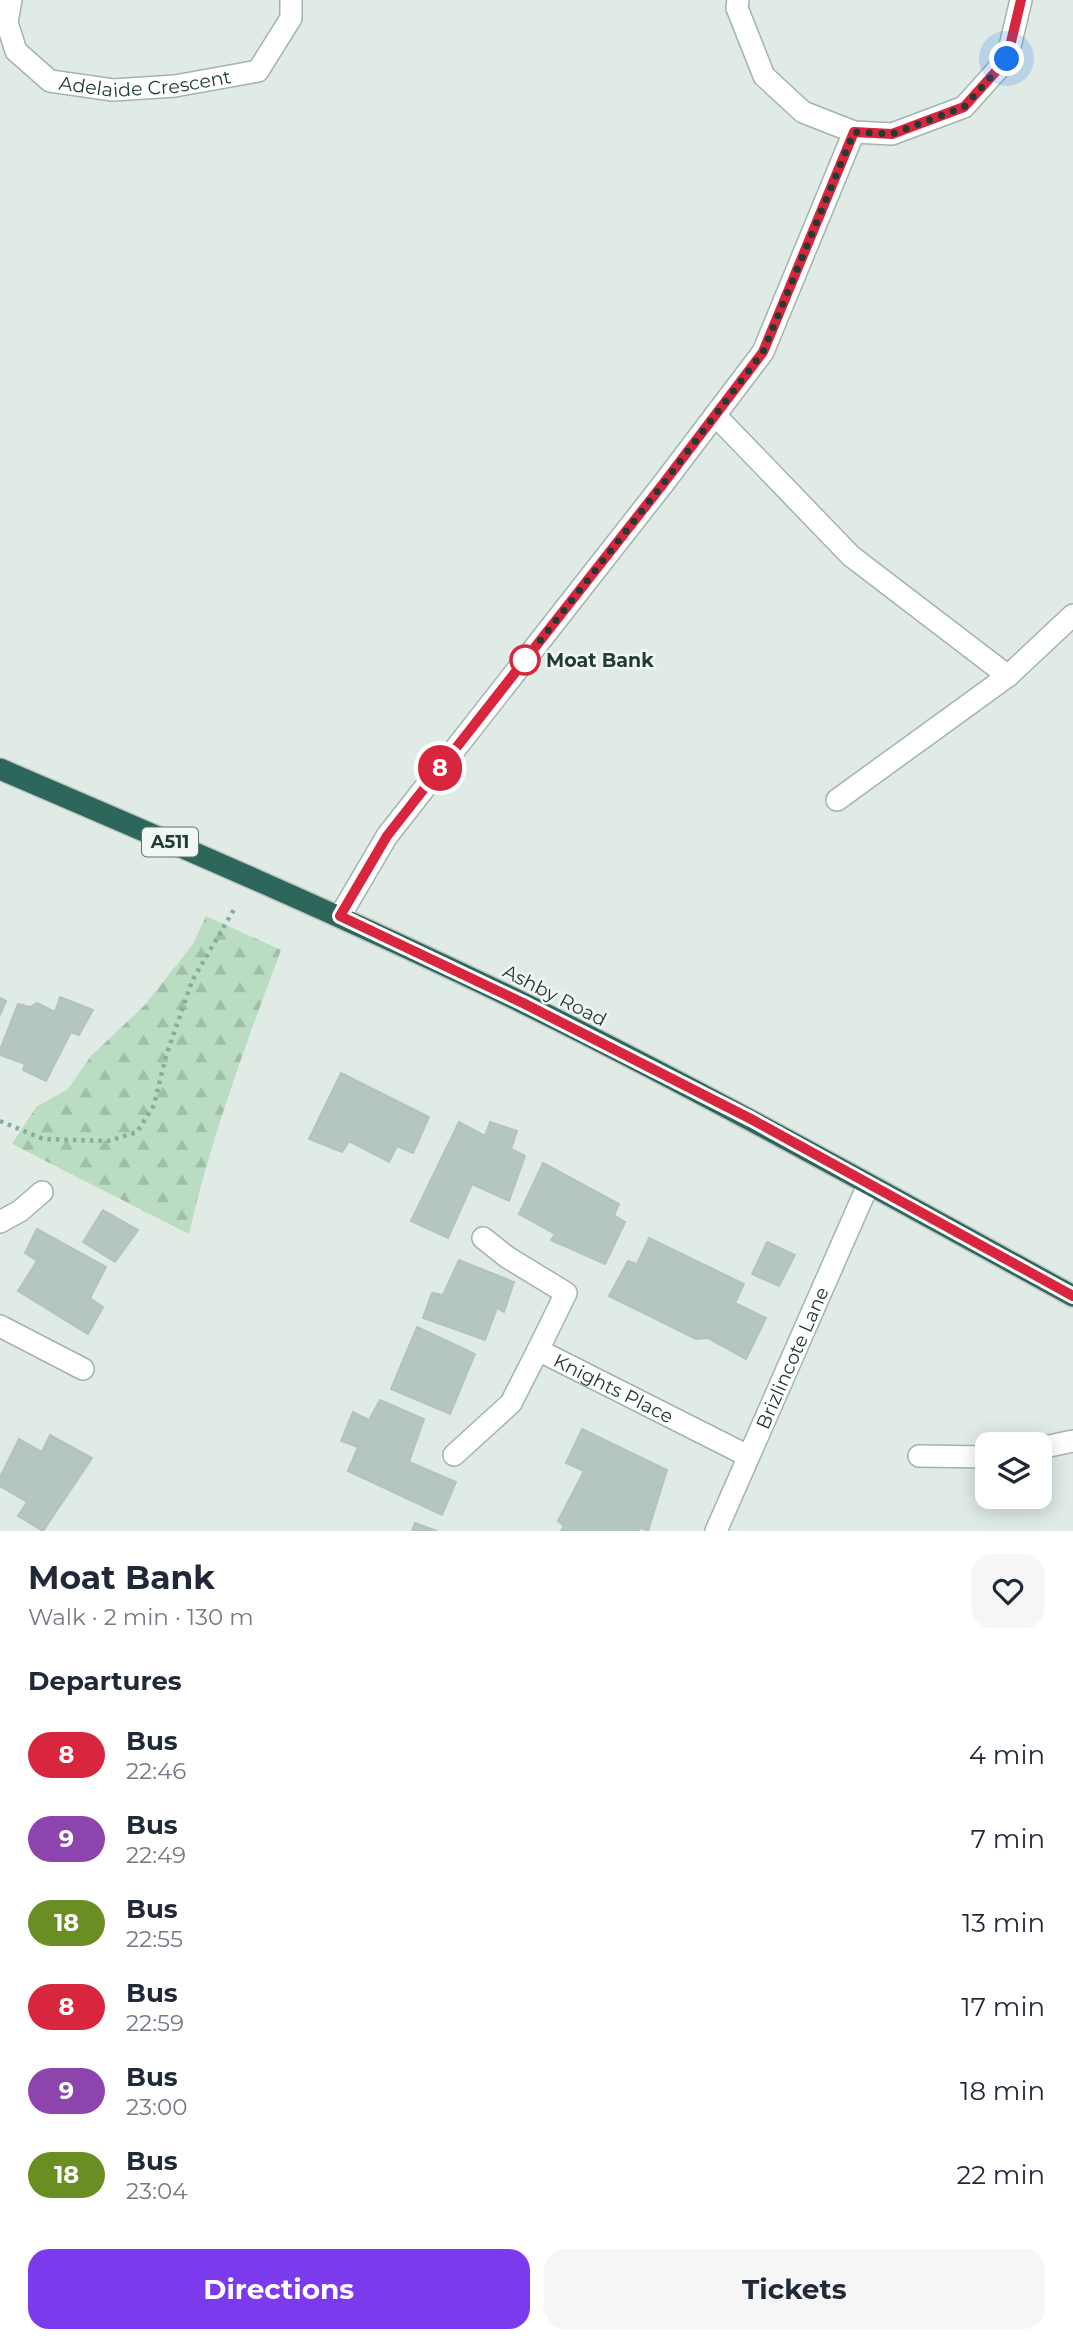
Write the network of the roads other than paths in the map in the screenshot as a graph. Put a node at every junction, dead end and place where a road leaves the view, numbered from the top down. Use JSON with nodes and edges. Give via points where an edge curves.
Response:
{"nodes":[{"id":1,"x":11,"y":0,"type":"edge"},
{"id":2,"x":291,"y":0,"type":"edge"},
{"id":3,"x":738,"y":0,"type":"edge"},
{"id":4,"x":1021,"y":0,"type":"edge"},
{"id":5,"x":854,"y":132,"type":"junction"},
{"id":6,"x":715,"y":415,"type":"junction"},
{"id":7,"x":1073,"y":615,"type":"edge"},
{"id":8,"x":1007,"y":676,"type":"junction"},
{"id":9,"x":0,"y":769,"type":"edge"},
{"id":10,"x":837,"y":800,"type":"dead end"},
{"id":11,"x":340,"y":916,"type":"junction"},
{"id":12,"x":868,"y":1185,"type":"junction"},
{"id":13,"x":42,"y":1192,"type":"dead end"},
{"id":14,"x":0,"y":1223,"type":"edge"},
{"id":15,"x":483,"y":1238,"type":"dead end"},
{"id":16,"x":1073,"y":1296,"type":"edge"},
{"id":17,"x":0,"y":1326,"type":"edge"},
{"id":18,"x":538,"y":1350,"type":"junction"},
{"id":19,"x":83,"y":1369,"type":"dead end"},
{"id":20,"x":1073,"y":1441,"type":"edge"},
{"id":21,"x":1052,"y":1445,"type":"edge"},
{"id":22,"x":454,"y":1455,"type":"dead end"},
{"id":23,"x":748,"y":1455,"type":"junction"},
{"id":24,"x":919,"y":1456,"type":"dead end"},
{"id":25,"x":975,"y":1457,"type":"edge"},
{"id":26,"x":716,"y":1531,"type":"edge"}],
"edges":[{"from":1,"to":2,"type":"street","name":"Adelaide Crescent","via":[[7,23],[16,51],[50,81],[113,90],[176,86],[258,71],[291,18]]},
{"from":3,"to":5,"type":"street","via":[[737,8],[764,76],[803,112]]},
{"from":4,"to":5,"type":"street","via":[[1007,59],[964,107],[892,134]]},
{"from":5,"to":6,"type":"street","via":[[763,352]]},
{"from":6,"to":8,"type":"street","via":[[851,556]]},
{"from":6,"to":11,"type":"street","via":[[387,836]]},
{"from":7,"to":8,"type":"street"},
{"from":8,"to":10,"type":"street"},
{"from":9,"to":11,"type":"highway","name":"Ashby Road","number":"A511"},
{"from":11,"to":12,"type":"highway","name":"Ashby Road","number":"A511","via":[[655,1070]]},
{"from":12,"to":16,"type":"highway","name":"Ashby Road","number":"A511"},
{"from":12,"to":23,"type":"street","name":"Brizlincote Lane"},
{"from":13,"to":14,"type":"street"},
{"from":15,"to":18,"type":"street","name":"Knights Place","via":[[566,1293]]},
{"from":17,"to":19,"type":"street"},
{"from":18,"to":22,"type":"street","via":[[511,1403]]},
{"from":18,"to":23,"type":"street","name":"Knights Place"},
{"from":20,"to":21,"type":"street"},
{"from":23,"to":26,"type":"street","name":"Brizlincote Lane"},
{"from":24,"to":25,"type":"street"}]}
